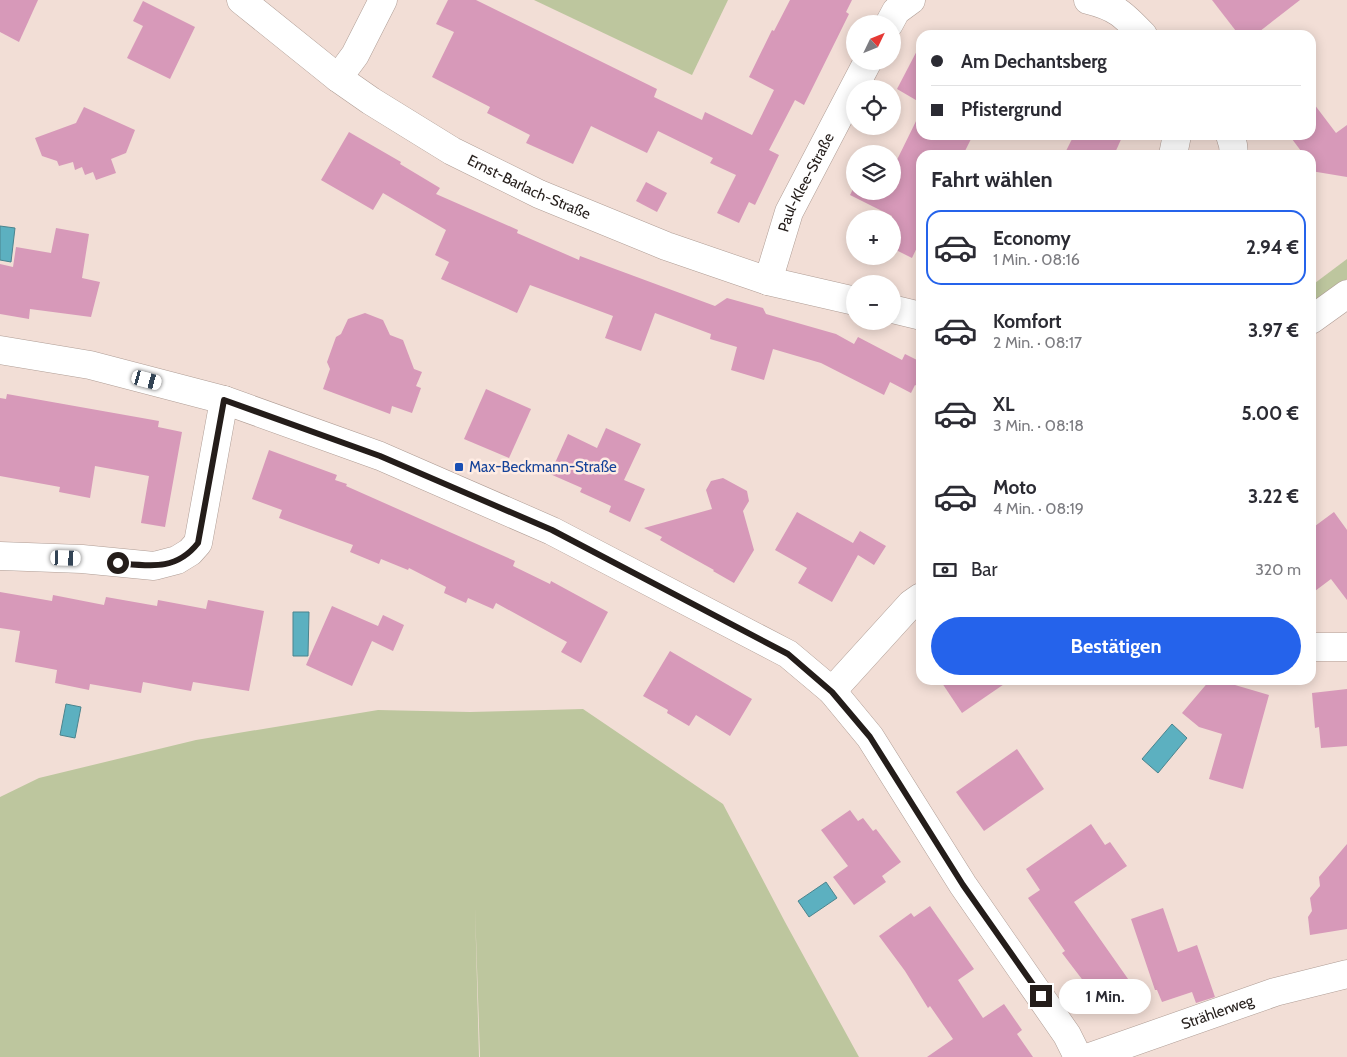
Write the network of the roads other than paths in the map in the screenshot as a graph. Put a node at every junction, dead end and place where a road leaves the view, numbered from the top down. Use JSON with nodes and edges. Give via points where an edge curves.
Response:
{"nodes":[{"id":1,"x":241,"y":0,"type":"edge"},
{"id":2,"x":383,"y":0,"type":"edge"},
{"id":3,"x":910,"y":0,"type":"edge"},
{"id":4,"x":1088,"y":0,"type":"edge"},
{"id":5,"x":894,"y":15,"type":"edge"},
{"id":6,"x":1139,"y":30,"type":"edge"},
{"id":7,"x":863,"y":70,"type":"edge"},
{"id":8,"x":338,"y":78,"type":"junction"},
{"id":9,"x":768,"y":281,"type":"junction"},
{"id":10,"x":1347,"y":294,"type":"edge"},
{"id":11,"x":846,"y":299,"type":"edge"},
{"id":12,"x":901,"y":311,"type":"edge"},
{"id":13,"x":916,"y":315,"type":"edge"},
{"id":14,"x":1316,"y":316,"type":"edge"},
{"id":15,"x":0,"y":350,"type":"edge"},
{"id":16,"x":224,"y":400,"type":"junction"},
{"id":17,"x":0,"y":556,"type":"edge"},
{"id":18,"x":916,"y":600,"type":"edge"},
{"id":19,"x":1316,"y":647,"type":"edge"},
{"id":20,"x":1347,"y":647,"type":"edge"},
{"id":21,"x":832,"y":692,"type":"junction"},
{"id":22,"x":1347,"y":974,"type":"edge"},
{"id":23,"x":1078,"y":1057,"type":"edge"},
{"id":24,"x":1090,"y":1057,"type":"edge"}],
"edges":[{"from":1,"to":8,"type":"street","name":"Ernst-Barlach-Straße"},
{"from":2,"to":8,"type":"street","via":[[355,55]]},
{"from":3,"to":5,"type":"street"},
{"from":4,"to":6,"type":"street","via":[[1108,5]]},
{"from":7,"to":9,"type":"street","name":"Paul-Klee-Straße","via":[[789,212]]},
{"from":8,"to":9,"type":"street","name":"Ernst-Barlach-Straße","via":[[452,151],[539,194],[666,246]]},
{"from":9,"to":11,"type":"street","name":"Ernst-Barlach-Straße"},
{"from":10,"to":14,"type":"street"},
{"from":12,"to":13,"type":"street"},
{"from":15,"to":16,"type":"street","via":[[90,365]]},
{"from":16,"to":17,"type":"street","via":[[198,543],[190,552],[177,560],[154,566]]},
{"from":16,"to":21,"type":"street","via":[[380,456],[552,530],[788,654]]},
{"from":18,"to":21,"type":"street"},
{"from":19,"to":20,"type":"street"},
{"from":21,"to":23,"type":"street","via":[[870,737],[963,885],[1067,1035]]},
{"from":22,"to":24,"type":"street","name":"Strählerweg","via":[[1274,992]]}]}
